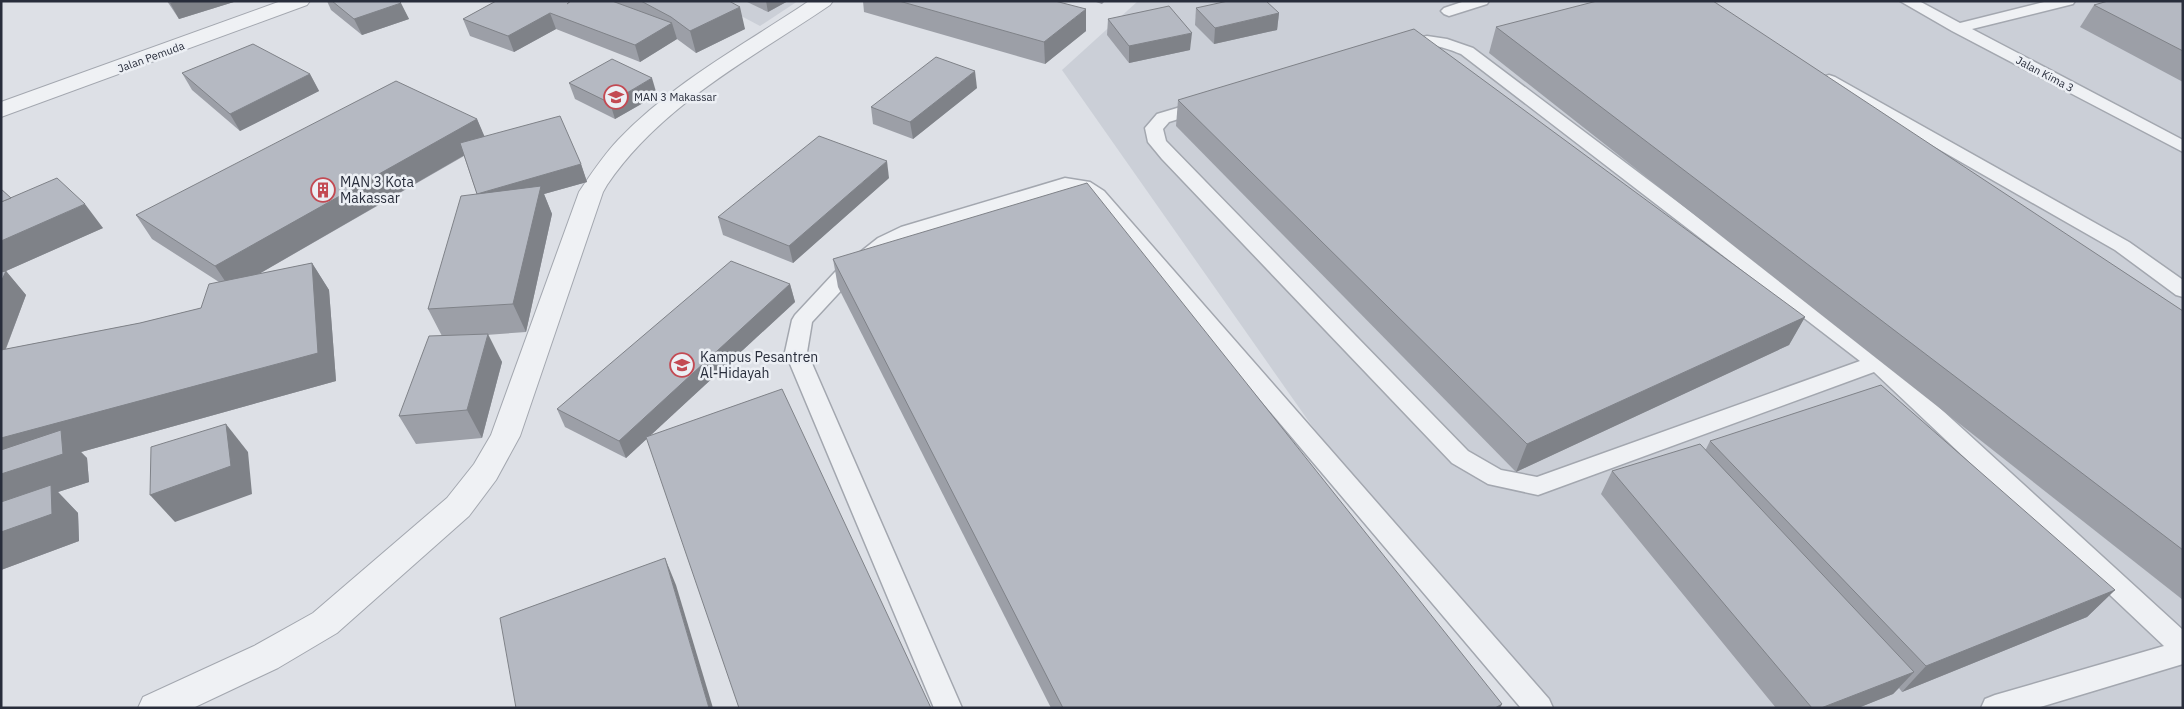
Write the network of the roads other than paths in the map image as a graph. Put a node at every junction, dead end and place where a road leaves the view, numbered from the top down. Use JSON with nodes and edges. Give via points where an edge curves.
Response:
{"nodes":[{"id":1,"x":300,"y":1,"type":"edge"},
{"id":2,"x":823,"y":1,"type":"edge"},
{"id":3,"x":1482,"y":1,"type":"edge"},
{"id":4,"x":1907,"y":1,"type":"edge"},
{"id":5,"x":2068,"y":1,"type":"edge"},
{"id":6,"x":1449,"y":11,"type":"dead end"},
{"id":7,"x":1957,"y":28,"type":"junction"},
{"id":8,"x":1386,"y":50,"type":"edge"},
{"id":9,"x":1819,"y":74,"type":"edge"},
{"id":10,"x":1219,"y":100,"type":"edge"},
{"id":11,"x":1,"y":110,"type":"edge"},
{"id":12,"x":2183,"y":147,"type":"edge"},
{"id":13,"x":2183,"y":290,"type":"edge"},
{"id":14,"x":1877,"y":362,"type":"junction"},
{"id":15,"x":2183,"y":648,"type":"edge"},
{"id":16,"x":2183,"y":652,"type":"edge"},
{"id":17,"x":156,"y":708,"type":"edge"},
{"id":18,"x":948,"y":708,"type":"edge"},
{"id":19,"x":1539,"y":708,"type":"edge"},
{"id":20,"x":1995,"y":708,"type":"edge"}],
"edges":[{"from":1,"to":11,"type":"street","name":"Jalan Pemuda"},
{"from":2,"to":17,"type":"street","via":[[678,100],[629,142],[611,163],[591,192],[505,436],[458,507],[325,623],[266,657]]},
{"from":3,"to":6,"type":"lane"},
{"from":4,"to":7,"type":"lane","name":"Jalan Kima 3"},
{"from":5,"to":7,"type":"lane"},
{"from":7,"to":12,"type":"lane","name":"Jalan Kima 3"},
{"from":8,"to":14,"type":"lane","via":[[1422,39],[1445,42],[1467,51]]},
{"from":9,"to":13,"type":"lane","via":[[2122,246]]},
{"from":10,"to":14,"type":"lane","via":[[1163,118],[1154,128],[1158,142],[1460,456],[1496,478],[1538,486]]},
{"from":14,"to":15,"type":"lane"},
{"from":16,"to":20,"type":"lane"},
{"from":18,"to":19,"type":"lane","via":[[796,352],[802,320],[842,277],[885,242],[900,234],[1065,184],[1084,186],[1097,195]]}]}
